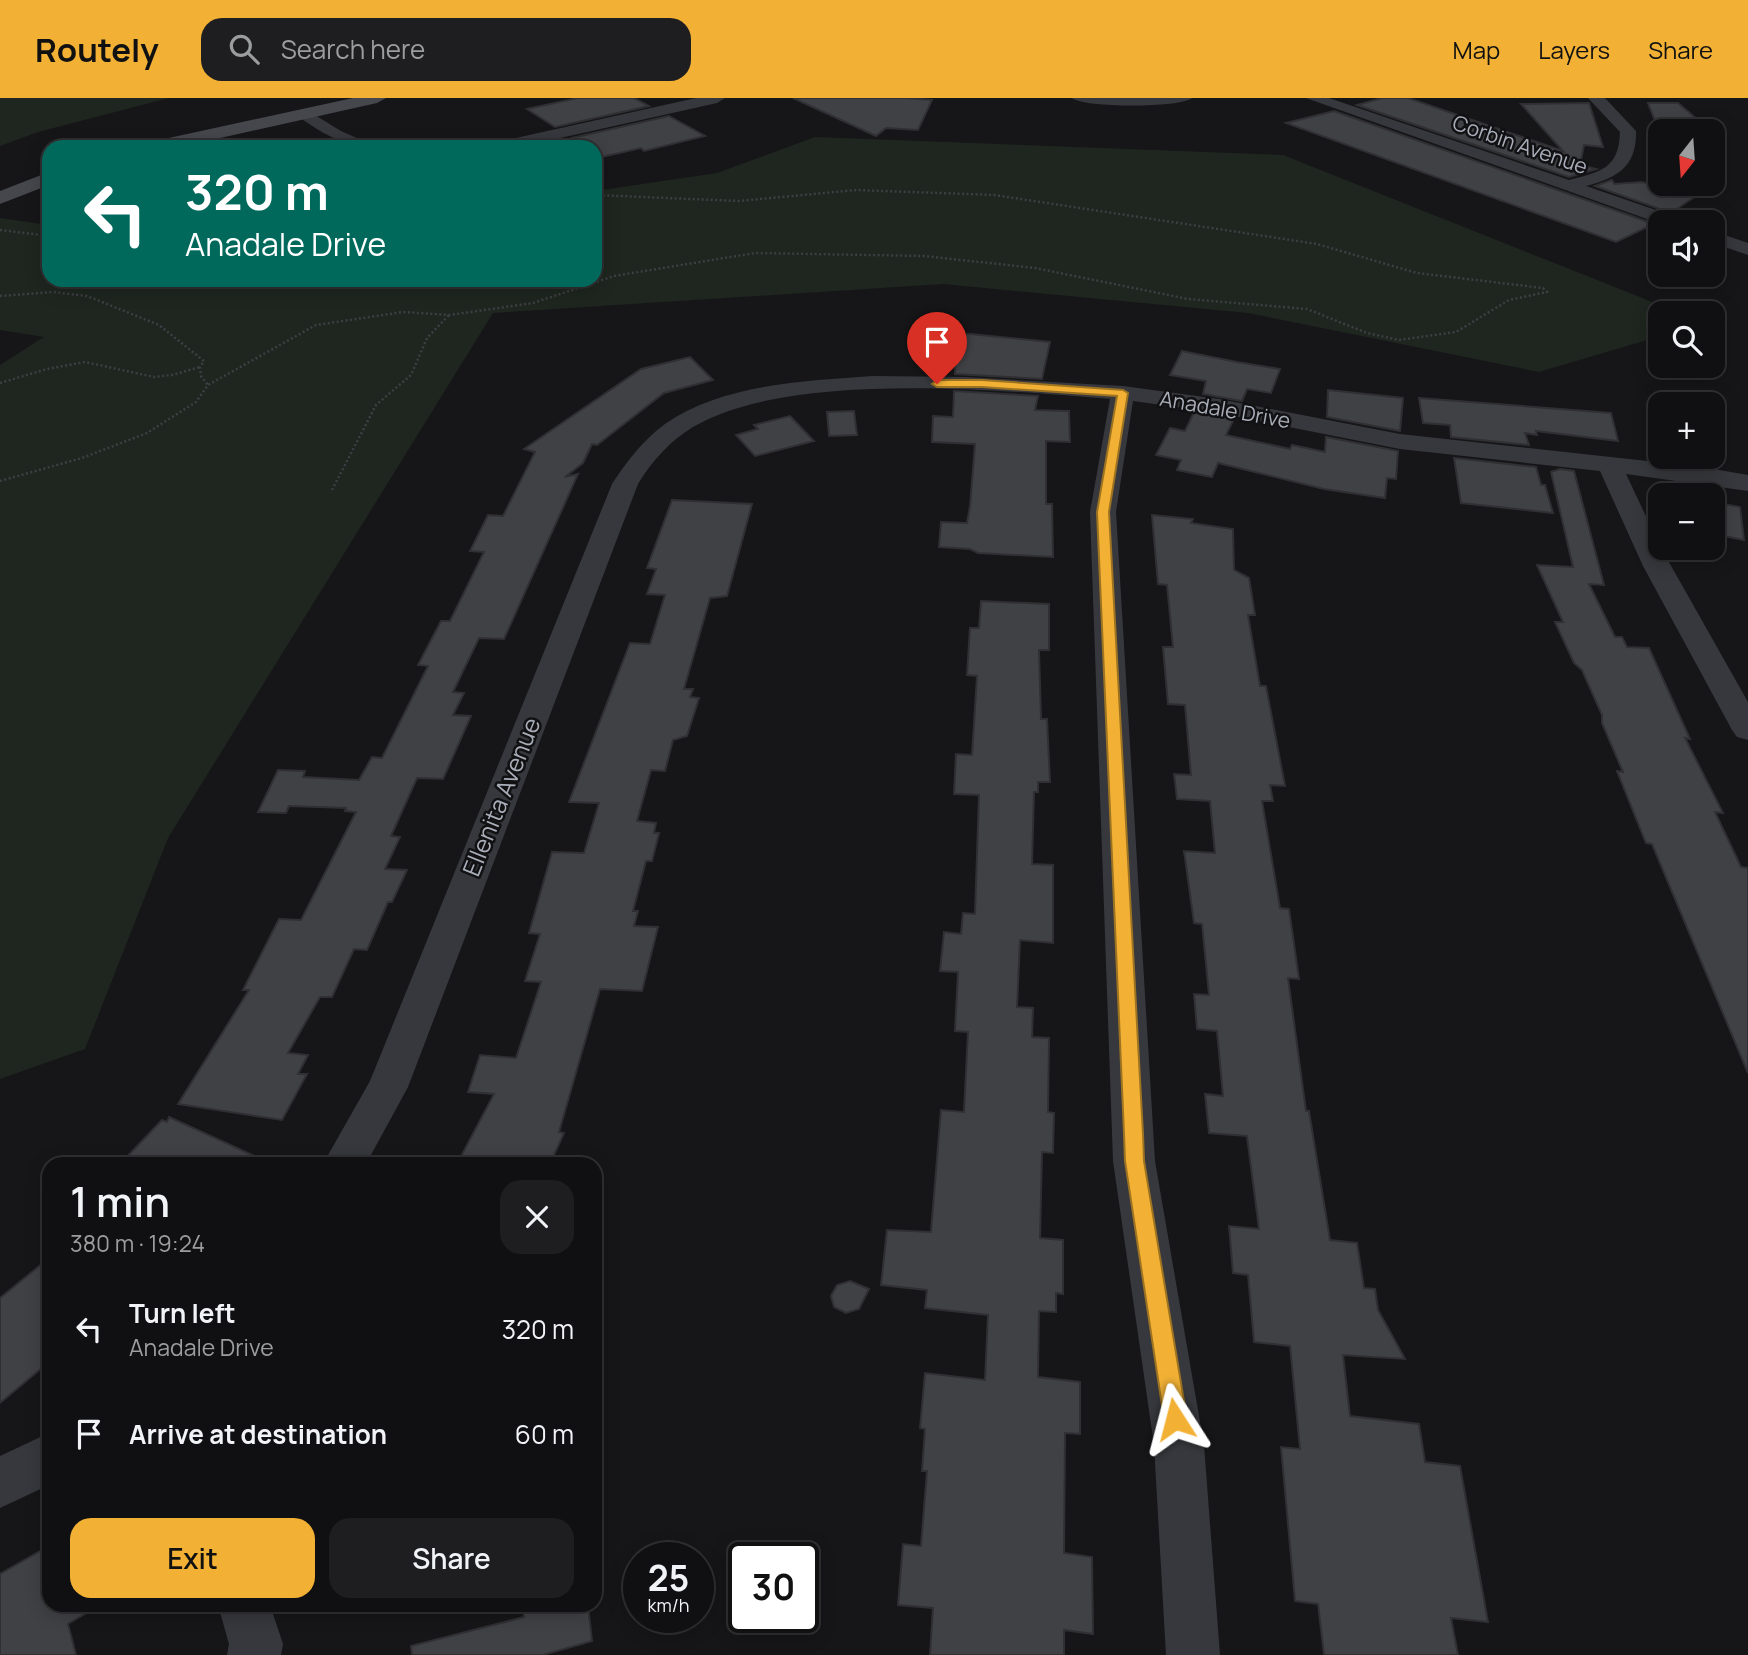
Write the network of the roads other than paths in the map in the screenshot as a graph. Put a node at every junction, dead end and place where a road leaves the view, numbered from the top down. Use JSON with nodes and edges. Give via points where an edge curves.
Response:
{"nodes":[{"id":1,"x":377,"y":98,"type":"edge"},
{"id":2,"x":717,"y":98,"type":"edge"},
{"id":3,"x":1080,"y":98,"type":"edge"},
{"id":4,"x":1184,"y":98,"type":"edge"},
{"id":5,"x":1314,"y":98,"type":"edge"},
{"id":6,"x":1596,"y":98,"type":"edge"},
{"id":7,"x":305,"y":114,"type":"junction"},
{"id":8,"x":187,"y":140,"type":"edge"},
{"id":9,"x":349,"y":140,"type":"edge"},
{"id":10,"x":529,"y":140,"type":"edge"},
{"id":11,"x":42,"y":181,"type":"edge"},
{"id":12,"x":1568,"y":186,"type":"junction"},
{"id":13,"x":0,"y":198,"type":"edge"},
{"id":14,"x":1648,"y":214,"type":"edge"},
{"id":15,"x":1725,"y":241,"type":"edge"},
{"id":16,"x":1748,"y":249,"type":"edge"},
{"id":17,"x":1123,"y":393,"type":"junction"},
{"id":18,"x":667,"y":436,"type":"joint"},
{"id":19,"x":1609,"y":464,"type":"junction"},
{"id":20,"x":1748,"y":483,"type":"edge"},
{"id":21,"x":1748,"y":730,"type":"edge"},
{"id":22,"x":348,"y":1157,"type":"edge"},
{"id":23,"x":42,"y":1462,"type":"edge"},
{"id":24,"x":0,"y":1483,"type":"edge"},
{"id":25,"x":246,"y":1612,"type":"edge"},
{"id":26,"x":254,"y":1655,"type":"edge"},
{"id":27,"x":1193,"y":1655,"type":"edge"}],
"edges":[{"from":1,"to":7,"type":"main road"},
{"from":2,"to":10,"type":"street"},
{"from":3,"to":4,"type":"street"},
{"from":5,"to":12,"type":"street","name":"Corbin Avenue"},
{"from":6,"to":12,"type":"street","via":[[1629,131],[1630,150],[1623,163],[1605,175]]},
{"from":7,"to":8,"type":"main road"},
{"from":7,"to":9,"type":"street"},
{"from":11,"to":13,"type":"main road"},
{"from":12,"to":14,"type":"street","name":"Corbin Avenue"},
{"from":15,"to":16,"type":"street"},
{"from":17,"to":18,"type":"street","name":"Anadale Drive","via":[[982,383],[807,389],[746,400],[695,417]]},
{"from":17,"to":19,"type":"street","name":"Anadale Drive","via":[[1218,406],[1356,435]]},
{"from":17,"to":27,"type":"street","via":[[1103,512],[1135,1161],[1180,1445]]},
{"from":18,"to":22,"type":"street","name":"Ellenita Avenue","via":[[640,459],[625,484],[387,1087]]},
{"from":19,"to":20,"type":"street","name":"Anadale Drive"},
{"from":19,"to":21,"type":"street","via":[[1657,566]]},
{"from":23,"to":24,"type":"street"},
{"from":25,"to":26,"type":"street","via":[[256,1644]]}]}
